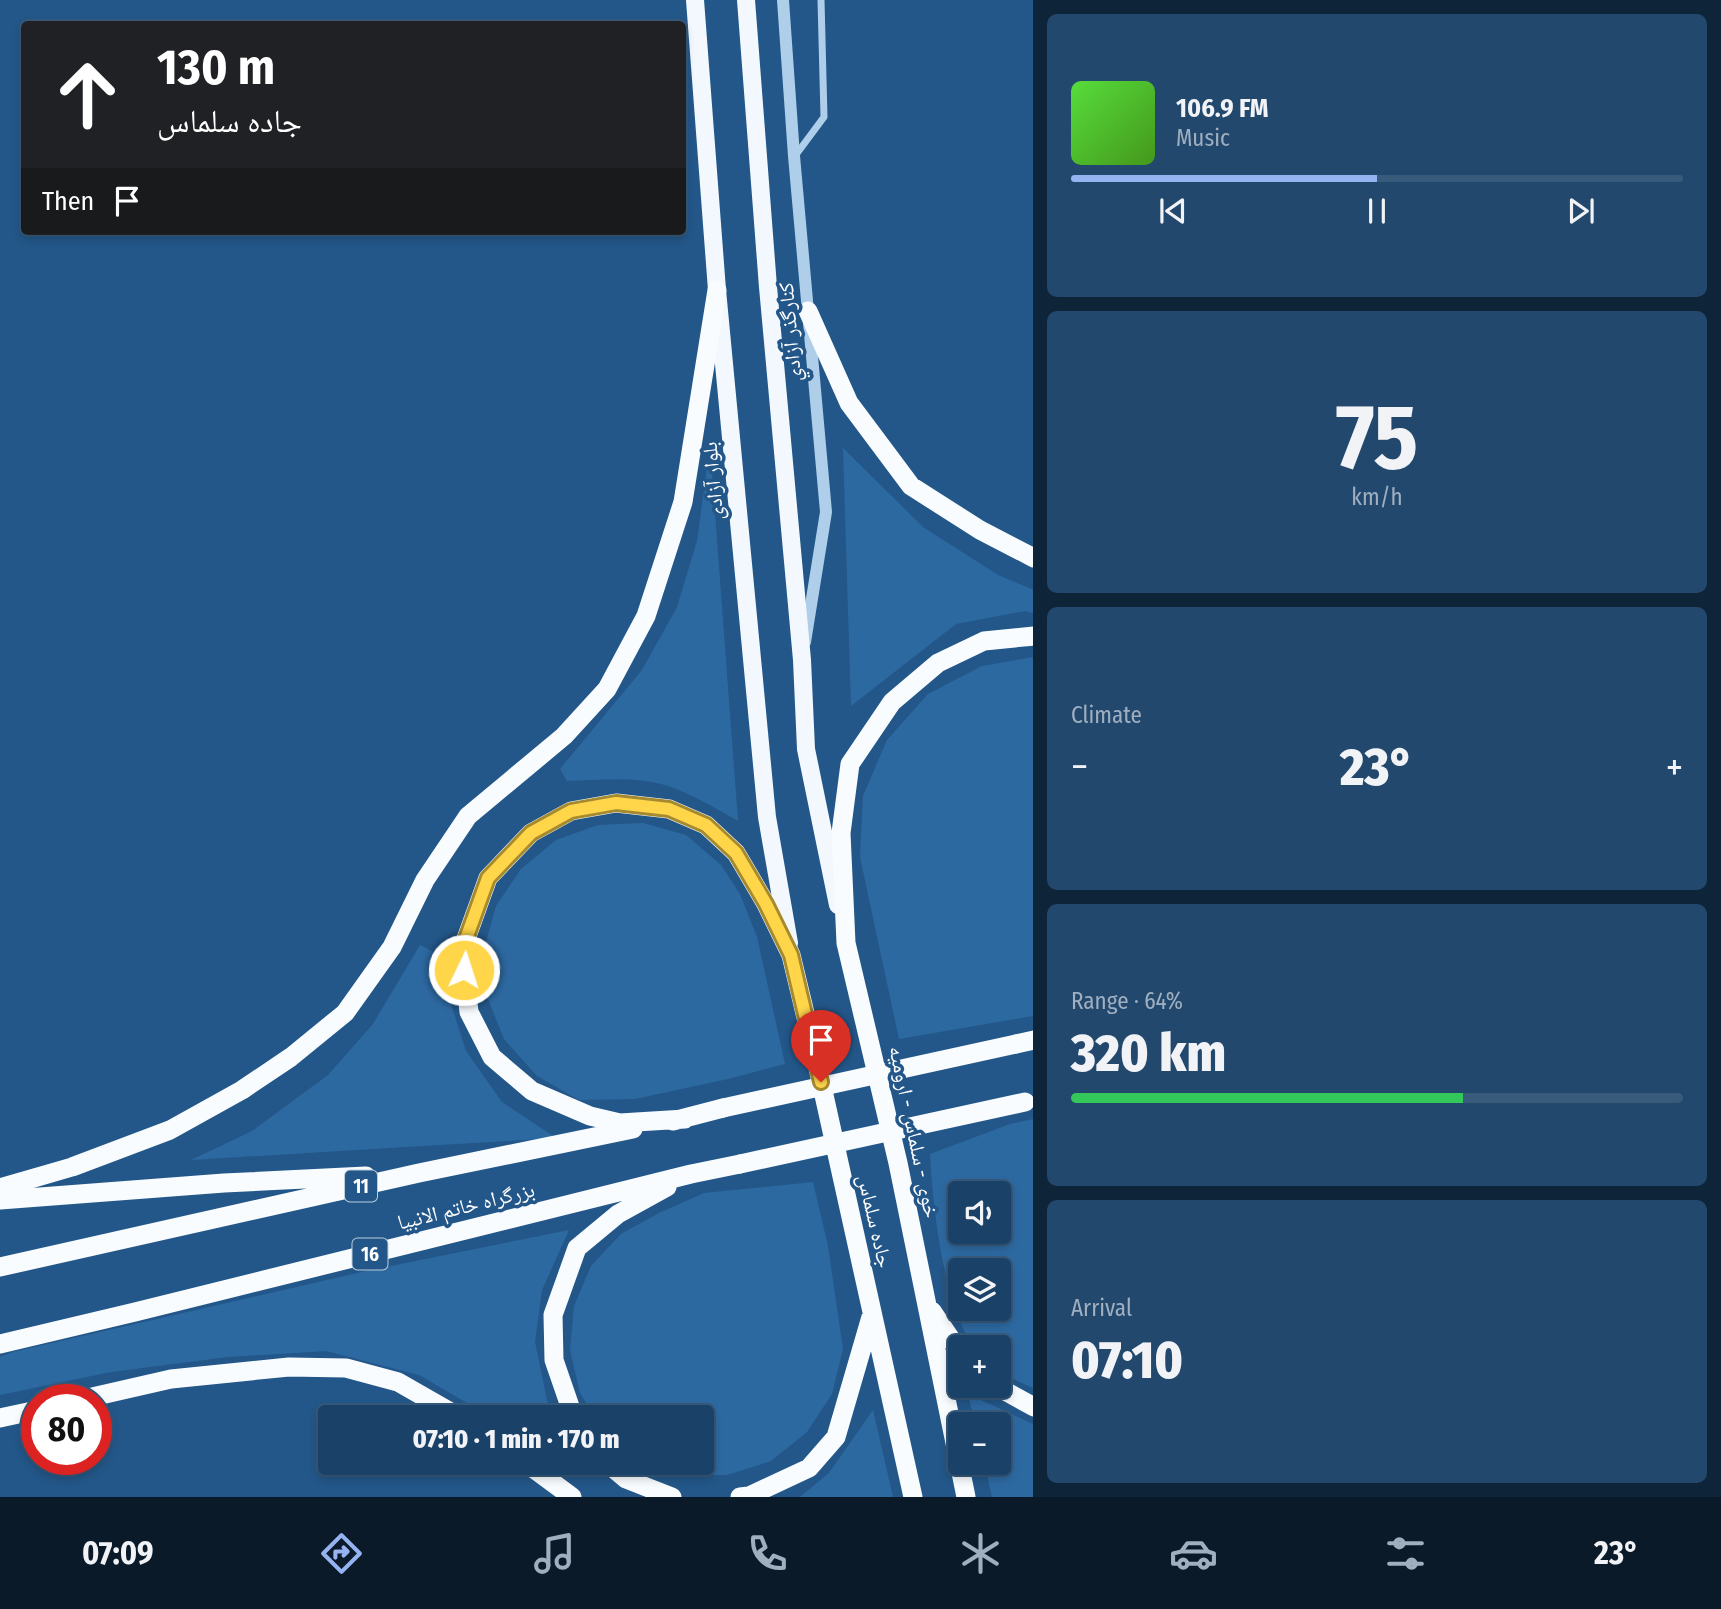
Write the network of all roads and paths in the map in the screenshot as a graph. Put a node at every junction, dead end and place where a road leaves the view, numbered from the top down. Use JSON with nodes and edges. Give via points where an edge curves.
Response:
{"nodes":[{"id":1,"x":695,"y":0,"type":"edge"},
{"id":2,"x":746,"y":0,"type":"edge"},
{"id":3,"x":783,"y":0,"type":"edge"},
{"id":4,"x":821,"y":0,"type":"edge"},
{"id":5,"x":794,"y":156,"type":"junction"},
{"id":6,"x":717,"y":290,"type":"junction"},
{"id":7,"x":808,"y":311,"type":"junction"},
{"id":8,"x":1033,"y":558,"type":"edge"},
{"id":9,"x":1033,"y":636,"type":"edge"},
{"id":10,"x":802,"y":660,"type":"junction"},
{"id":11,"x":846,"y":943,"type":"junction"},
{"id":12,"x":791,"y":955,"type":"junction"},
{"id":13,"x":1024,"y":1042,"type":"edge"},
{"id":14,"x":1029,"y":1101,"type":"edge"},
{"id":15,"x":685,"y":1119,"type":"junction"},
{"id":16,"x":419,"y":1173,"type":"junction"},
{"id":17,"x":691,"y":1174,"type":"junction"},
{"id":18,"x":0,"y":1188,"type":"edge"},
{"id":19,"x":0,"y":1200,"type":"edge"},
{"id":20,"x":0,"y":1267,"type":"edge"},
{"id":21,"x":926,"y":1302,"type":"junction"},
{"id":22,"x":872,"y":1313,"type":"junction"},
{"id":23,"x":948,"y":1335,"type":"edge"},
{"id":24,"x":0,"y":1344,"type":"edge"},
{"id":25,"x":112,"y":1392,"type":"edge"},
{"id":26,"x":1011,"y":1394,"type":"edge"},
{"id":27,"x":438,"y":1405,"type":"edge"},
{"id":28,"x":570,"y":1405,"type":"edge"},
{"id":29,"x":1033,"y":1406,"type":"edge"},
{"id":30,"x":21,"y":1413,"type":"edge"},
{"id":31,"x":0,"y":1418,"type":"edge"},
{"id":32,"x":542,"y":1475,"type":"edge"},
{"id":33,"x":621,"y":1475,"type":"edge"},
{"id":34,"x":572,"y":1497,"type":"edge"},
{"id":35,"x":672,"y":1497,"type":"edge"},
{"id":36,"x":740,"y":1497,"type":"edge"},
{"id":37,"x":913,"y":1497,"type":"edge"},
{"id":38,"x":966,"y":1497,"type":"edge"}],
"edges":[{"from":1,"to":6,"type":"main road","name":"بلوار آزادی"},
{"from":2,"to":10,"type":"main road"},
{"from":3,"to":5,"type":"street","name":"کنارگذر آزادي"},
{"from":4,"to":5,"type":"street","via":[[824,117]]},
{"from":5,"to":7,"type":"street","name":"کنارگذر آزادي"},
{"from":6,"to":12,"type":"main road","name":"بلوار آزادی","via":[[767,817]]},
{"from":6,"to":18,"type":"highway","via":[[683,502],[646,616],[607,689],[564,736],[468,816],[425,880],[392,947],[345,1013],[242,1090],[170,1130]]},
{"from":7,"to":8,"type":"highway","via":[[849,403],[911,486]]},
{"from":7,"to":10,"type":"street","name":"کنارگذر آزادي","via":[[825,512]]},
{"from":9,"to":11,"type":"highway","name":"خوی - سلماس - ارومیه","via":[[984,641],[938,663],[892,702],[850,764],[841,833]]},
{"from":10,"to":11,"type":"main road","via":[[806,749]]},
{"from":11,"to":21,"type":"highway","name":"خوی - سلماس - ارومیه"},
{"from":12,"to":15,"type":"highway","name":"جاده سلماس","via":[[736,853],[706,825],[669,809],[616,803],[571,811],[531,833],[488,878],[462,950],[470,1012],[492,1057],[531,1091],[590,1116],[620,1123]]},
{"from":12,"to":22,"type":"highway","name":"جاده سلماس"},
{"from":13,"to":15,"type":"highway","name":"بزرگراه خاتم الانبیا","number":"11","bridge":true},
{"from":14,"to":17,"type":"highway","name":"بزرگراه خاتم الانبیا","number":"16","bridge":true},
{"from":15,"to":16,"type":"highway","name":"بزرگراه خاتم الانبیا","number":"11"},
{"from":16,"to":19,"type":"highway"},
{"from":16,"to":20,"type":"highway","name":"بزرگراه خاتم الانبیا","number":"11"},
{"from":17,"to":24,"type":"highway","name":"بزرگراه خاتم الانبیا","number":"16"},
{"from":17,"to":28,"type":"highway","via":[[618,1214],[578,1248],[553,1315],[554,1360]]},
{"from":21,"to":23,"type":"highway"},
{"from":21,"to":38,"type":"highway","name":"خوی - سلماس - ارومیه"},
{"from":22,"to":36,"type":"highway","via":[[836,1437],[809,1468]]},
{"from":22,"to":37,"type":"highway","name":"جاده سلماس"},
{"from":25,"to":27,"type":"highway","via":[[171,1379],[289,1367],[346,1368],[398,1382]]},
{"from":26,"to":29,"type":"highway"},
{"from":30,"to":31,"type":"highway"},
{"from":32,"to":34,"type":"highway"},
{"from":33,"to":35,"type":"highway"}]}
